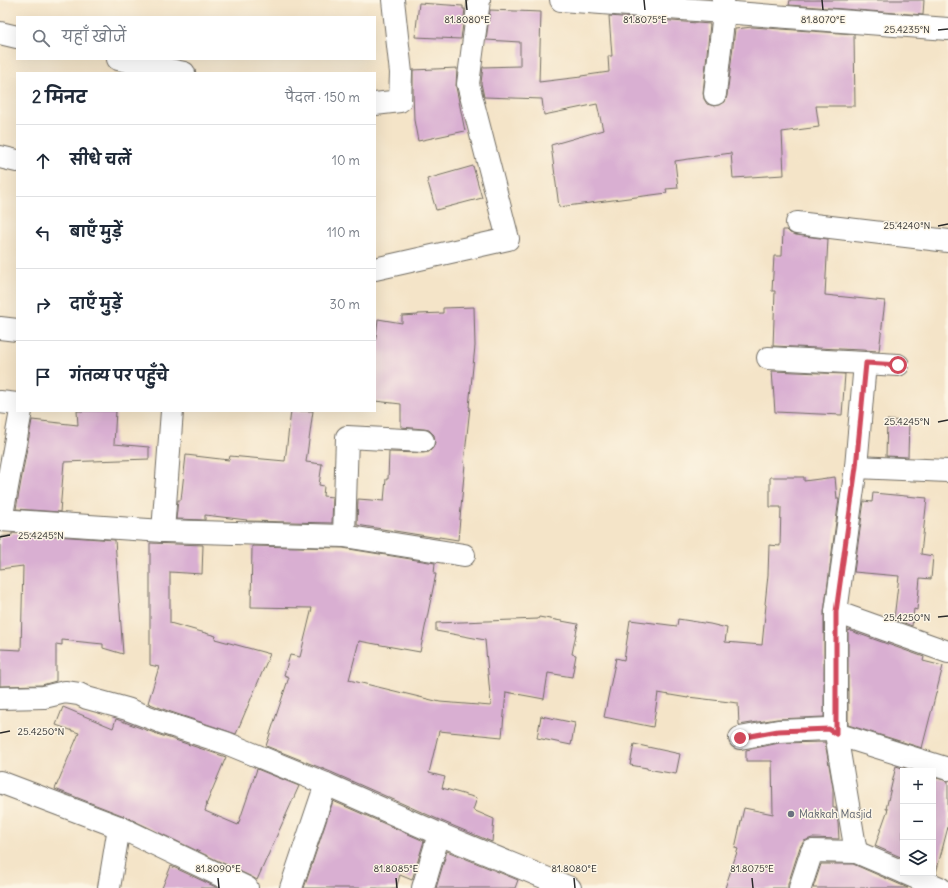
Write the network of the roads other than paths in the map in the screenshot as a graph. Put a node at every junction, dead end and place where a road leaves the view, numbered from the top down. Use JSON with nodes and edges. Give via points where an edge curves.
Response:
{"nodes":[{"id":1,"x":393,"y":0,"type":"edge"},
{"id":2,"x":479,"y":0,"type":"edge"},
{"id":3,"x":561,"y":0,"type":"edge"},
{"id":4,"x":723,"y":6,"type":"edge"},
{"id":5,"x":948,"y":29,"type":"edge"},
{"id":6,"x":0,"y":34,"type":"edge"},
{"id":7,"x":16,"y":37,"type":"edge"},
{"id":8,"x":123,"y":60,"type":"edge"},
{"id":9,"x":179,"y":72,"type":"edge"},
{"id":10,"x":715,"y":94,"type":"dead end"},
{"id":11,"x":376,"y":104,"type":"edge"},
{"id":12,"x":0,"y":157,"type":"edge"},
{"id":13,"x":16,"y":161,"type":"edge"},
{"id":14,"x":797,"y":223,"type":"dead end"},
{"id":15,"x":948,"y":241,"type":"edge"},
{"id":16,"x":376,"y":269,"type":"edge"},
{"id":17,"x":0,"y":328,"type":"edge"},
{"id":18,"x":16,"y":330,"type":"edge"},
{"id":19,"x":768,"y":358,"type":"dead end"},
{"id":20,"x":866,"y":363,"type":"junction"},
{"id":21,"x":898,"y":365,"type":"dead end"},
{"id":22,"x":0,"y":402,"type":"edge"},
{"id":23,"x":16,"y":404,"type":"edge"},
{"id":24,"x":21,"y":412,"type":"edge"},
{"id":25,"x":172,"y":412,"type":"edge"},
{"id":26,"x":423,"y":441,"type":"dead end"},
{"id":27,"x":856,"y":467,"type":"junction"},
{"id":28,"x":948,"y":471,"type":"edge"},
{"id":29,"x":0,"y":520,"type":"edge"},
{"id":30,"x":163,"y":531,"type":"junction"},
{"id":31,"x":344,"y":536,"type":"junction"},
{"id":32,"x":464,"y":554,"type":"dead end"},
{"id":33,"x":836,"y":612,"type":"junction"},
{"id":34,"x":948,"y":652,"type":"edge"},
{"id":35,"x":0,"y":698,"type":"edge"},
{"id":36,"x":836,"y":734,"type":"junction"},
{"id":37,"x":740,"y":738,"type":"dead end"},
{"id":38,"x":948,"y":770,"type":"edge"},
{"id":39,"x":0,"y":782,"type":"edge"},
{"id":40,"x":326,"y":784,"type":"junction"},
{"id":41,"x":119,"y":827,"type":"junction"},
{"id":42,"x":439,"y":834,"type":"junction"},
{"id":43,"x":856,"y":852,"type":"junction"},
{"id":44,"x":900,"y":871,"type":"edge"},
{"id":45,"x":911,"y":876,"type":"edge"},
{"id":46,"x":109,"y":888,"type":"edge"},
{"id":47,"x":247,"y":888,"type":"edge"},
{"id":48,"x":291,"y":888,"type":"edge"},
{"id":49,"x":423,"y":888,"type":"edge"},
{"id":50,"x":570,"y":888,"type":"edge"},
{"id":51,"x":800,"y":888,"type":"edge"},
{"id":52,"x":940,"y":888,"type":"edge"}],
"edges":[{"from":1,"to":11,"type":"street","via":[[401,73],[400,101]]},
{"from":2,"to":16,"type":"street","via":[[468,84],[508,239]]},
{"from":3,"to":4,"type":"street"},
{"from":4,"to":5,"type":"street"},
{"from":4,"to":10,"type":"street"},
{"from":6,"to":7,"type":"street"},
{"from":8,"to":9,"type":"street"},
{"from":12,"to":13,"type":"street"},
{"from":14,"to":15,"type":"street"},
{"from":17,"to":18,"type":"street"},
{"from":19,"to":20,"type":"street"},
{"from":20,"to":21,"type":"street"},
{"from":20,"to":27,"type":"street"},
{"from":22,"to":23,"type":"street"},
{"from":24,"to":29,"type":"street"},
{"from":25,"to":30,"type":"street"},
{"from":26,"to":31,"type":"street","via":[[347,436]]},
{"from":27,"to":28,"type":"street"},
{"from":27,"to":33,"type":"street"},
{"from":29,"to":30,"type":"street"},
{"from":30,"to":31,"type":"street"},
{"from":31,"to":32,"type":"street"},
{"from":33,"to":34,"type":"street"},
{"from":33,"to":36,"type":"street"},
{"from":35,"to":40,"type":"street","via":[[44,696],[65,692],[79,694],[226,743]]},
{"from":36,"to":37,"type":"street","via":[[829,729],[821,729],[778,731]]},
{"from":36,"to":38,"type":"street"},
{"from":36,"to":43,"type":"street"},
{"from":39,"to":41,"type":"street"},
{"from":40,"to":42,"type":"street"},
{"from":40,"to":48,"type":"street"},
{"from":41,"to":46,"type":"street"},
{"from":41,"to":47,"type":"street"},
{"from":42,"to":49,"type":"street"},
{"from":42,"to":50,"type":"street"},
{"from":43,"to":44,"type":"street"},
{"from":43,"to":51,"type":"street","via":[[812,851]]},
{"from":45,"to":52,"type":"street"}]}
